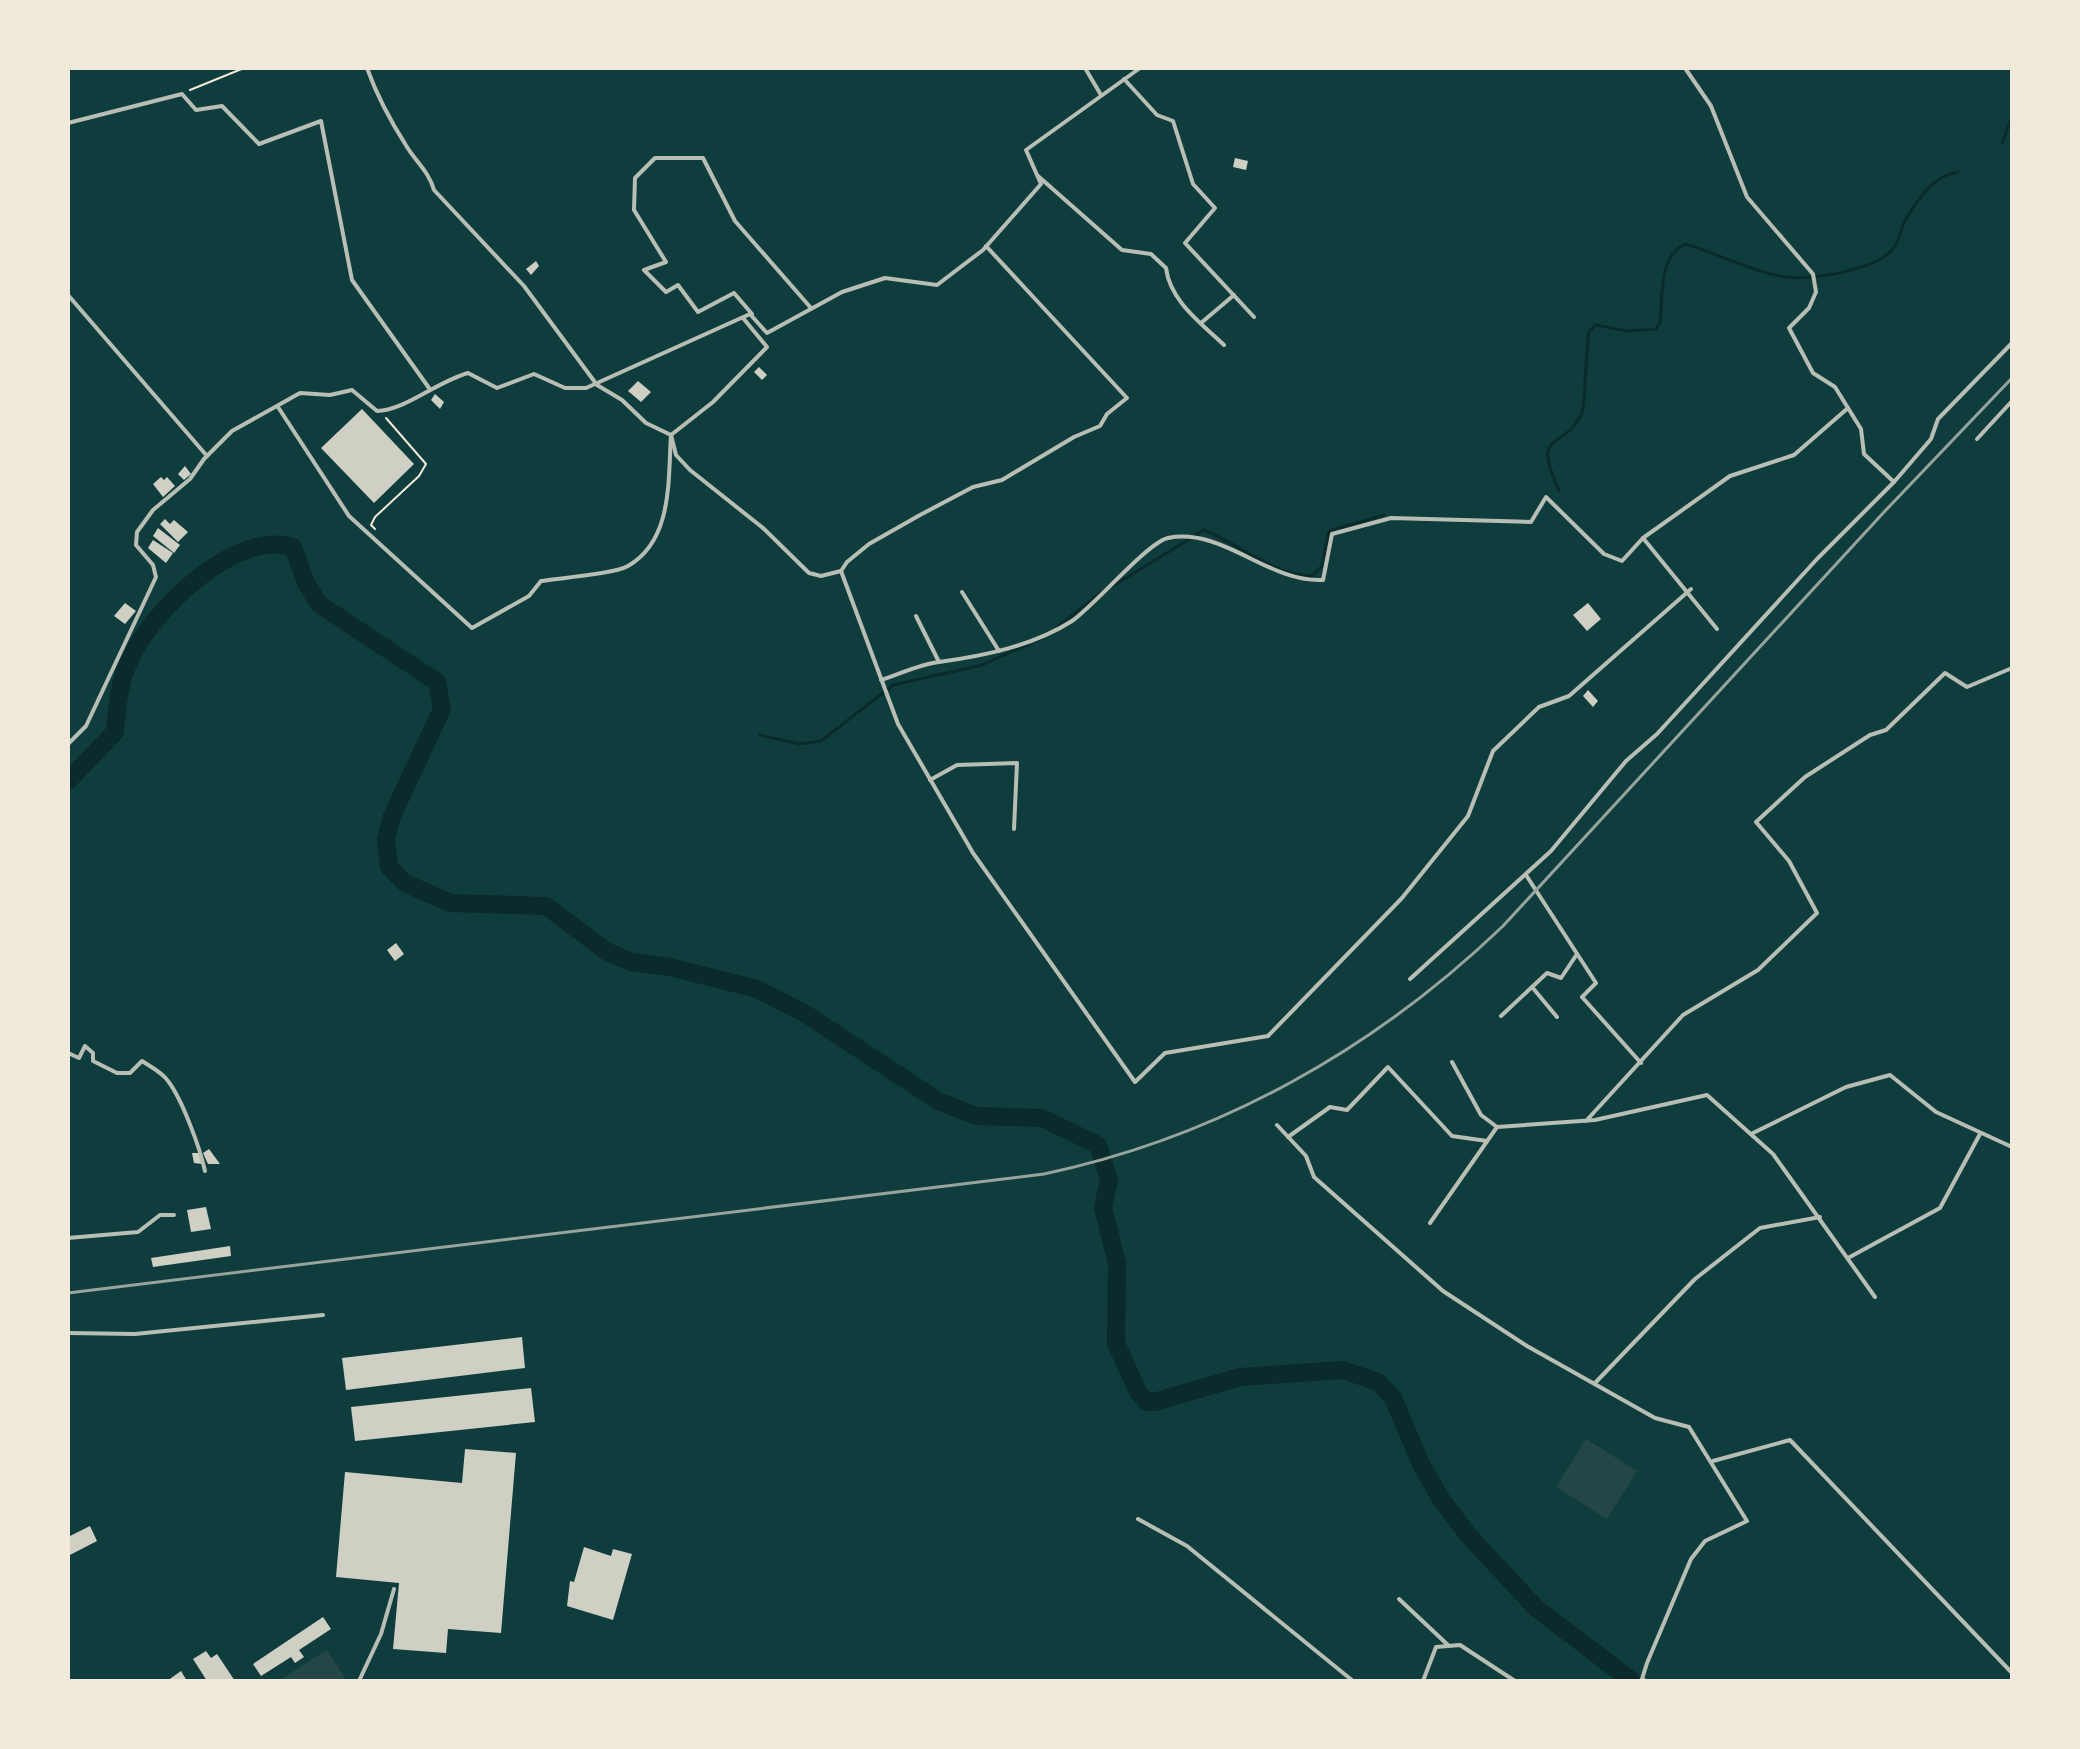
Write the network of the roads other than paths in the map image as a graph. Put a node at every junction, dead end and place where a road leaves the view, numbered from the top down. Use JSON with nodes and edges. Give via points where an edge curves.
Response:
{"nodes":[{"id":1,"x":367,"y":68,"type":"edge"},
{"id":2,"x":1085,"y":68,"type":"edge"},
{"id":3,"x":1140,"y":68,"type":"edge"},
{"id":4,"x":1685,"y":68,"type":"edge"},
{"id":5,"x":1124,"y":79,"type":"junction"},
{"id":6,"x":1101,"y":95,"type":"junction"},
{"id":7,"x":68,"y":123,"type":"edge"},
{"id":8,"x":1036,"y":174,"type":"junction"},
{"id":9,"x":986,"y":246,"type":"junction"},
{"id":10,"x":68,"y":295,"type":"edge"},
{"id":11,"x":1234,"y":295,"type":"junction"},
{"id":12,"x":811,"y":308,"type":"junction"},
{"id":13,"x":753,"y":315,"type":"junction"},
{"id":14,"x":1254,"y":317,"type":"dead end"},
{"id":15,"x":743,"y":318,"type":"junction"},
{"id":16,"x":1201,"y":323,"type":"junction"},
{"id":17,"x":2012,"y":343,"type":"edge"},
{"id":18,"x":1224,"y":345,"type":"dead end"},
{"id":19,"x":597,"y":385,"type":"junction"},
{"id":20,"x":429,"y":388,"type":"junction"},
{"id":21,"x":2012,"y":401,"type":"edge"},
{"id":22,"x":278,"y":407,"type":"junction"},
{"id":23,"x":1848,"y":408,"type":"junction"},
{"id":24,"x":671,"y":435,"type":"junction"},
{"id":25,"x":1977,"y":439,"type":"dead end"},
{"id":26,"x":207,"y":456,"type":"junction"},
{"id":27,"x":1894,"y":482,"type":"junction"},
{"id":28,"x":1643,"y":538,"type":"junction"},
{"id":29,"x":841,"y":571,"type":"junction"},
{"id":30,"x":1691,"y":589,"type":"dead end"},
{"id":31,"x":962,"y":592,"type":"dead end"},
{"id":32,"x":1686,"y":593,"type":"junction"},
{"id":33,"x":916,"y":616,"type":"dead end"},
{"id":34,"x":1717,"y":629,"type":"dead end"},
{"id":35,"x":999,"y":651,"type":"junction"},
{"id":36,"x":939,"y":662,"type":"junction"},
{"id":37,"x":2012,"y":668,"type":"edge"},
{"id":38,"x":881,"y":680,"type":"junction"},
{"id":39,"x":68,"y":744,"type":"edge"},
{"id":40,"x":930,"y":780,"type":"junction"},
{"id":41,"x":1014,"y":829,"type":"dead end"},
{"id":42,"x":1525,"y":874,"type":"junction"},
{"id":43,"x":1577,"y":954,"type":"junction"},
{"id":44,"x":1410,"y":979,"type":"dead end"},
{"id":45,"x":1532,"y":987,"type":"junction"},
{"id":46,"x":1501,"y":1016,"type":"dead end"},
{"id":47,"x":1557,"y":1017,"type":"dead end"},
{"id":48,"x":68,"y":1053,"type":"edge"},
{"id":49,"x":1452,"y":1062,"type":"dead end"},
{"id":50,"x":1641,"y":1063,"type":"junction"},
{"id":51,"x":1586,"y":1121,"type":"junction"},
{"id":52,"x":1277,"y":1125,"type":"dead end"},
{"id":53,"x":1497,"y":1127,"type":"junction"},
{"id":54,"x":1751,"y":1134,"type":"junction"},
{"id":55,"x":1980,"y":1134,"type":"junction"},
{"id":56,"x":1288,"y":1137,"type":"junction"},
{"id":57,"x":1487,"y":1141,"type":"junction"},
{"id":58,"x":2012,"y":1147,"type":"edge"},
{"id":59,"x":205,"y":1171,"type":"dead end"},
{"id":60,"x":174,"y":1215,"type":"dead end"},
{"id":61,"x":1820,"y":1217,"type":"junction"},
{"id":62,"x":1430,"y":1223,"type":"dead end"},
{"id":63,"x":68,"y":1238,"type":"edge"},
{"id":64,"x":1848,"y":1258,"type":"junction"},
{"id":65,"x":1875,"y":1297,"type":"dead end"},
{"id":66,"x":323,"y":1315,"type":"dead end"},
{"id":67,"x":68,"y":1333,"type":"edge"},
{"id":68,"x":1595,"y":1383,"type":"junction"},
{"id":69,"x":1712,"y":1461,"type":"junction"},
{"id":70,"x":1138,"y":1519,"type":"dead end"},
{"id":71,"x":394,"y":1589,"type":"dead end"},
{"id":72,"x":1399,"y":1599,"type":"dead end"},
{"id":73,"x":1449,"y":1646,"type":"junction"},
{"id":74,"x":2012,"y":1673,"type":"edge"},
{"id":75,"x":359,"y":1681,"type":"edge"},
{"id":76,"x":1353,"y":1681,"type":"edge"},
{"id":77,"x":1423,"y":1681,"type":"edge"},
{"id":78,"x":1515,"y":1681,"type":"edge"},
{"id":79,"x":1646,"y":1681,"type":"edge"}],
"edges":[{"from":1,"to":19,"type":"street","via":[[378,98],[429,174],[434,190],[517,277]]},
{"from":2,"to":6,"type":"street"},
{"from":3,"to":5,"type":"street"},
{"from":4,"to":23,"type":"street","via":[[1711,106],[1747,197],[1813,274],[1816,292],[1809,308],[1789,328],[1813,373],[1835,387]]},
{"from":5,"to":6,"type":"street"},
{"from":5,"to":11,"type":"street","via":[[1157,115],[1173,121],[1193,184],[1215,208],[1185,243]]},
{"from":6,"to":8,"type":"street","via":[[1026,150]]},
{"from":7,"to":20,"type":"street","via":[[182,94],[196,110],[222,106],[259,144],[321,121],[352,280]]},
{"from":8,"to":9,"type":"street","via":[[1041,184]]},
{"from":8,"to":16,"type":"street","via":[[1122,250],[1151,254],[1166,268],[1168,285],[1182,305]]},
{"from":9,"to":12,"type":"street","via":[[937,285],[885,278]]},
{"from":9,"to":29,"type":"street","via":[[1127,398],[1100,426],[1002,480],[935,506],[869,544]]},
{"from":10,"to":26,"type":"street"},
{"from":11,"to":14,"type":"street"},
{"from":11,"to":16,"type":"street"},
{"from":12,"to":13,"type":"street","via":[[767,333]]},
{"from":12,"to":13,"type":"street","via":[[735,221],[703,158],[655,158],[635,178],[634,210],[666,262],[644,270],[666,292],[678,285],[698,312],[734,293]]},
{"from":13,"to":15,"type":"street"},
{"from":15,"to":19,"type":"street"},
{"from":15,"to":24,"type":"street","via":[[767,347],[713,402]]},
{"from":16,"to":18,"type":"street"},
{"from":17,"to":27,"type":"street","via":[[1938,419],[1931,439]]},
{"from":19,"to":20,"type":"street","via":[[565,388],[534,374],[497,388],[468,373]]},
{"from":19,"to":24,"type":"street","via":[[646,423]]},
{"from":20,"to":22,"type":"street","via":[[379,411],[352,390],[300,393]]},
{"from":21,"to":25,"type":"street"},
{"from":22,"to":24,"type":"street","via":[[349,516],[472,628],[529,596],[541,581],[627,567],[659,536]]},
{"from":22,"to":26,"type":"street","via":[[232,431]]},
{"from":23,"to":27,"type":"street","via":[[1861,429],[1864,454]]},
{"from":23,"to":28,"type":"street","via":[[1794,455],[1730,476]]},
{"from":24,"to":29,"type":"street","via":[[676,455],[690,470],[809,573]]},
{"from":26,"to":39,"type":"street","via":[[137,532],[136,545],[156,577],[86,726]]},
{"from":27,"to":42,"type":"street","via":[[1863,509]]},
{"from":28,"to":32,"type":"street"},
{"from":28,"to":35,"type":"street","via":[[1622,561],[1604,554],[1546,497],[1531,522],[1391,518],[1332,534],[1323,580],[1301,581],[1197,537],[1165,538],[1071,621]]},
{"from":29,"to":38,"type":"street"},
{"from":30,"to":32,"type":"street"},
{"from":31,"to":35,"type":"street"},
{"from":32,"to":34,"type":"street"},
{"from":32,"to":40,"type":"street","via":[[1569,696],[1539,707],[1493,751],[1468,816],[1402,898],[1268,1036],[1165,1053],[1135,1082],[973,853]]},
{"from":33,"to":36,"type":"street"},
{"from":35,"to":36,"type":"street"},
{"from":36,"to":38,"type":"street"},
{"from":37,"to":50,"type":"street","via":[[1967,687],[1945,673],[1886,730],[1805,777],[1756,822],[1789,861],[1817,913],[1758,970],[1683,1015]]},
{"from":38,"to":40,"type":"street","via":[[898,724]]},
{"from":40,"to":41,"type":"street","via":[[957,765],[1017,763]]},
{"from":42,"to":43,"type":"street"},
{"from":42,"to":44,"type":"street"},
{"from":43,"to":45,"type":"street","via":[[1561,978],[1547,973]]},
{"from":43,"to":50,"type":"street","via":[[1596,983],[1582,997]]},
{"from":45,"to":46,"type":"street"},
{"from":45,"to":47,"type":"street"},
{"from":48,"to":59,"type":"street","via":[[79,1058],[85,1046],[93,1061],[117,1073],[130,1073],[142,1061],[169,1081]]},
{"from":49,"to":53,"type":"street","via":[[1481,1115]]},
{"from":50,"to":51,"type":"street"},
{"from":51,"to":53,"type":"street"},
{"from":51,"to":54,"type":"street","via":[[1707,1095]]},
{"from":52,"to":56,"type":"street"},
{"from":53,"to":57,"type":"street"},
{"from":54,"to":55,"type":"street","via":[[1846,1087],[1890,1075],[1936,1112]]},
{"from":54,"to":61,"type":"street","via":[[1773,1154]]},
{"from":55,"to":58,"type":"street"},
{"from":55,"to":64,"type":"street","via":[[1940,1208]]},
{"from":56,"to":57,"type":"street","via":[[1330,1107],[1347,1110],[1388,1067],[1452,1136]]},
{"from":56,"to":68,"type":"street","via":[[1306,1156],[1314,1177],[1443,1291]]},
{"from":57,"to":62,"type":"street"},
{"from":60,"to":63,"type":"street","via":[[160,1215],[138,1232]]},
{"from":61,"to":64,"type":"street"},
{"from":61,"to":68,"type":"street","via":[[1760,1228],[1695,1279]]},
{"from":64,"to":65,"type":"street"},
{"from":66,"to":67,"type":"street","via":[[135,1334]]},
{"from":68,"to":69,"type":"street","via":[[1655,1418],[1689,1427]]},
{"from":69,"to":74,"type":"street","via":[[1790,1440]]},
{"from":69,"to":79,"type":"street","via":[[1747,1521],[1705,1541],[1691,1559],[1647,1663],[1642,1679]]},
{"from":70,"to":76,"type":"street","via":[[1187,1546]]},
{"from":71,"to":75,"type":"street"},
{"from":72,"to":73,"type":"street"},
{"from":73,"to":77,"type":"street","via":[[1436,1647]]},
{"from":73,"to":78,"type":"street","via":[[1460,1645]]}]}
